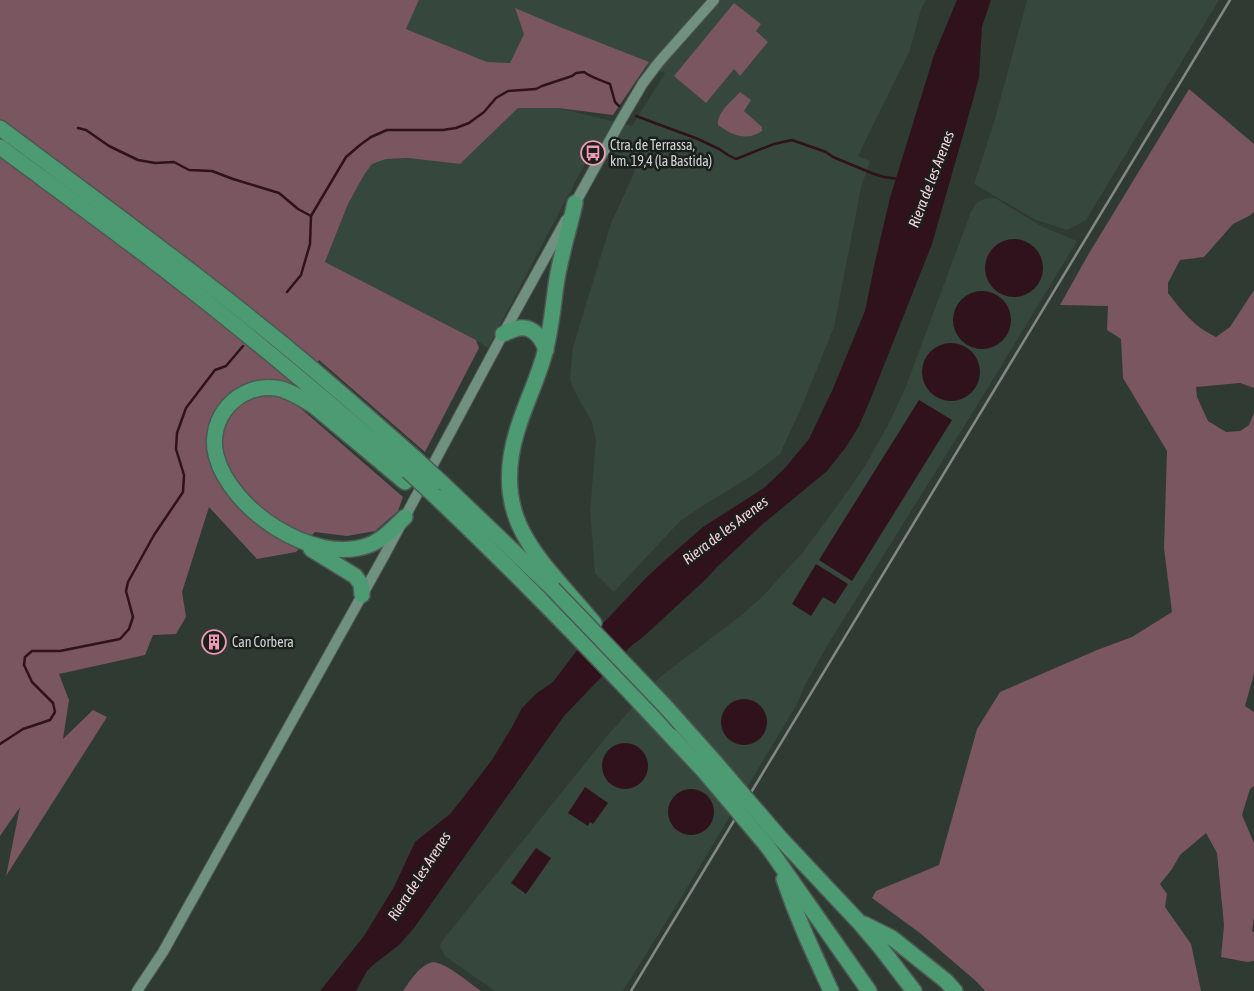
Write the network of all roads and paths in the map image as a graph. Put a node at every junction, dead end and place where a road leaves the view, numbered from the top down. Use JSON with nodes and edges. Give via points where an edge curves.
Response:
{"nodes":[{"id":1,"x":714,"y":0,"type":"edge"},
{"id":2,"x":0,"y":128,"type":"edge"},
{"id":3,"x":0,"y":147,"type":"edge"},
{"id":4,"x":575,"y":203,"type":"junction"},
{"id":5,"x":503,"y":334,"type":"junction"},
{"id":6,"x":546,"y":350,"type":"junction"},
{"id":7,"x":410,"y":471,"type":"junction"},
{"id":8,"x":405,"y":517,"type":"junction"},
{"id":9,"x":284,"y":533,"type":"junction"},
{"id":10,"x":554,"y":593,"type":"junction"},
{"id":11,"x":362,"y":595,"type":"junction"},
{"id":12,"x":776,"y":848,"type":"junction"},
{"id":13,"x":858,"y":921,"type":"junction"},
{"id":14,"x":137,"y":991,"type":"edge"},
{"id":15,"x":831,"y":991,"type":"edge"},
{"id":16,"x":869,"y":991,"type":"edge"},
{"id":17,"x":914,"y":991,"type":"edge"},
{"id":18,"x":955,"y":991,"type":"edge"}],
"edges":[{"from":1,"to":4,"type":"main road","via":[[643,83]]},
{"from":2,"to":7,"type":"highway","via":[[181,263],[334,387]]},
{"from":3,"to":7,"type":"highway","via":[[244,332]]},
{"from":4,"to":5,"type":"main road"},
{"from":4,"to":6,"type":"highway","via":[[558,273]]},
{"from":5,"to":6,"type":"highway","via":[[518,328],[532,330]]},
{"from":5,"to":8,"type":"main road"},
{"from":6,"to":10,"type":"highway","via":[[513,444],[508,482],[516,518],[544,564]]},
{"from":7,"to":9,"type":"highway","via":[[301,398],[278,388],[246,392],[220,416],[215,434],[216,456],[242,500]]},
{"from":7,"to":10,"type":"highway","bridge":true,"via":[[433,500],[498,556]]},
{"from":7,"to":10,"type":"highway","bridge":true,"via":[[441,482]]},
{"from":8,"to":9,"type":"highway","via":[[375,543],[363,548],[320,546]]},
{"from":8,"to":11,"type":"main road"},
{"from":9,"to":11,"type":"highway","via":[[355,576],[361,584]]},
{"from":10,"to":12,"type":"highway","bridge":true,"via":[[603,662]]},
{"from":10,"to":12,"type":"highway","bridge":true,"via":[[708,754]]},
{"from":11,"to":14,"type":"main road","via":[[163,952]]},
{"from":12,"to":13,"type":"highway"},
{"from":12,"to":15,"type":"highway","via":[[790,897]]},
{"from":12,"to":16,"type":"highway","via":[[809,906]]},
{"from":13,"to":17,"type":"highway"},
{"from":13,"to":18,"type":"highway","via":[[892,938]]}]}
